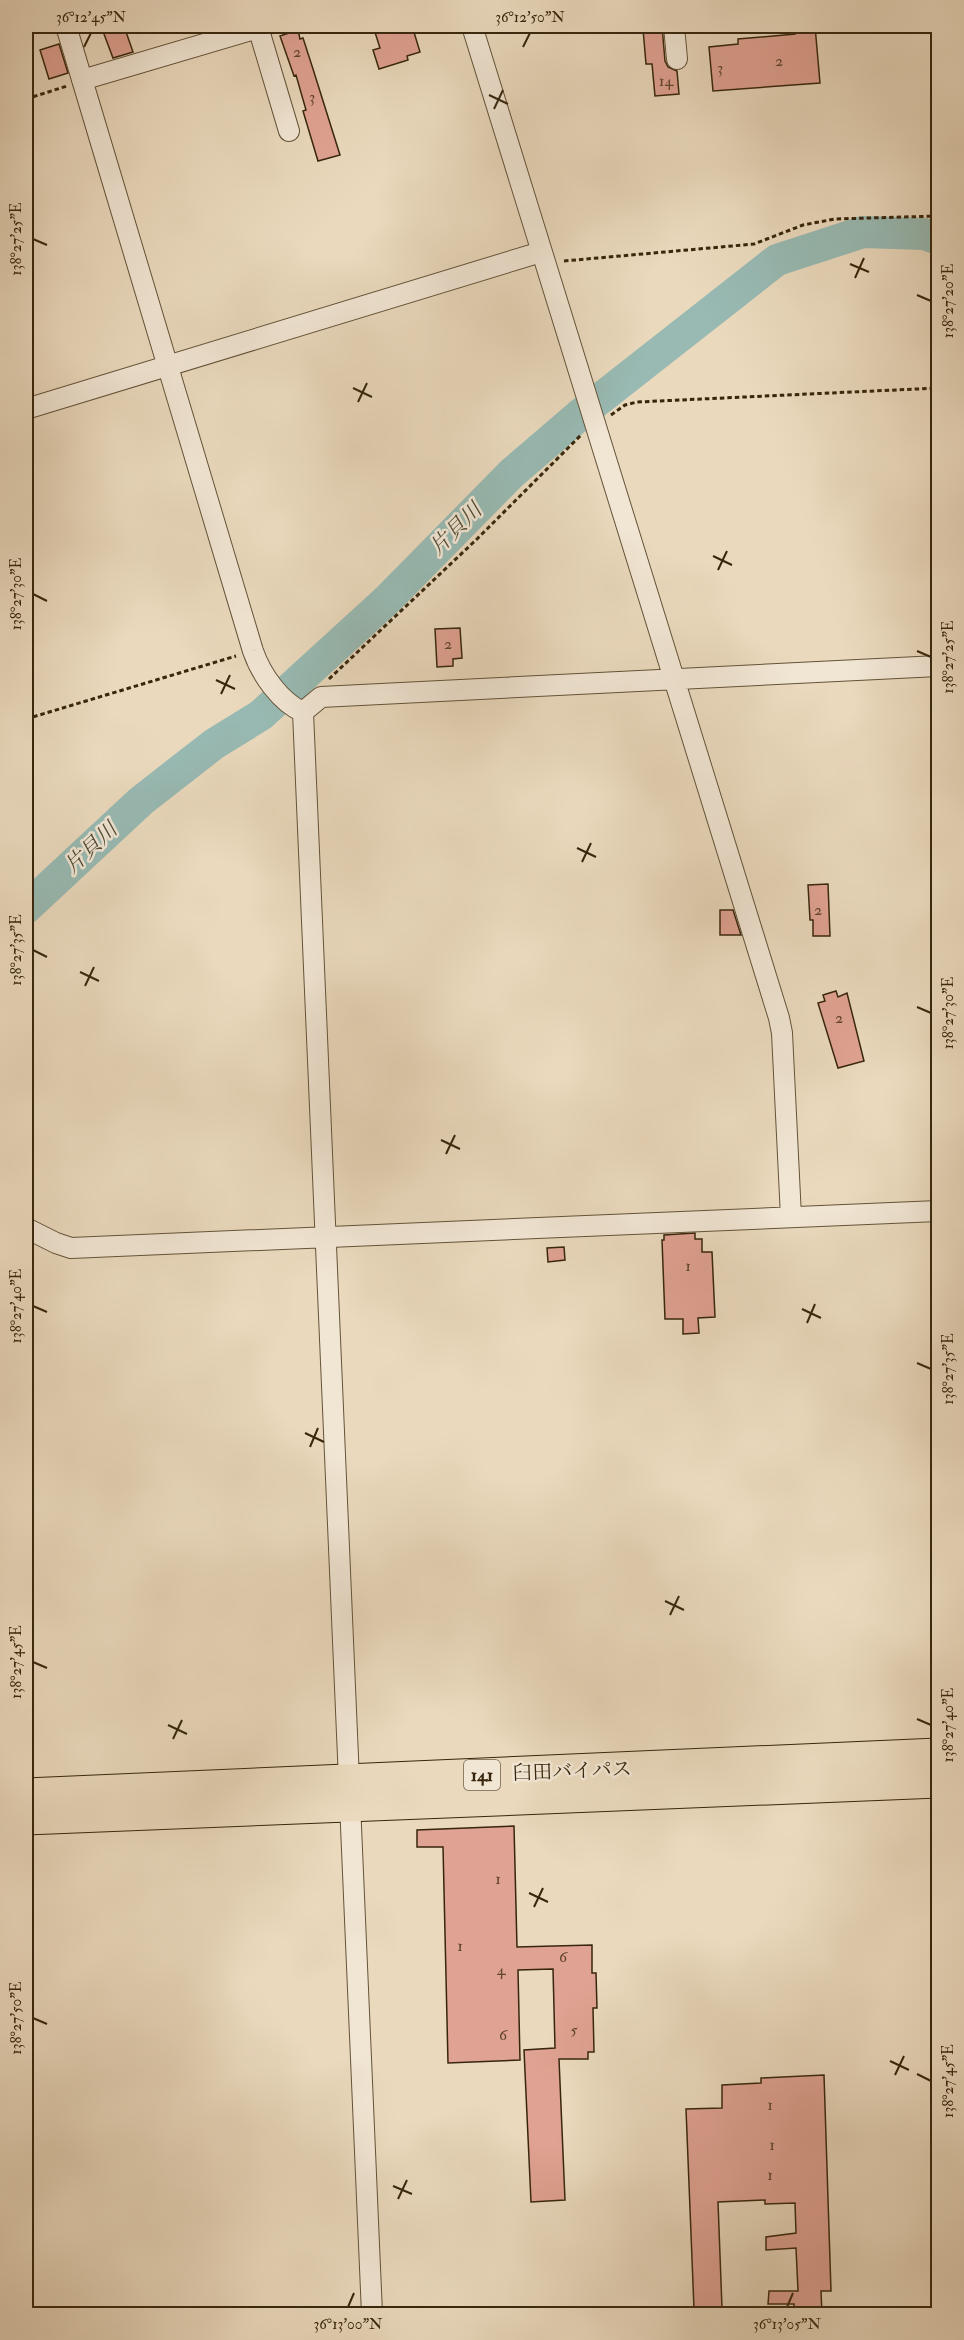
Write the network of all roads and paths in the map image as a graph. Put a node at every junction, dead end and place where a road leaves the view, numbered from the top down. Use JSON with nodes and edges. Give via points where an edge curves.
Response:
{"nodes":[{"id":1,"x":66,"y":26,"type":"edge"},
{"id":2,"x":262,"y":26,"type":"edge"},
{"id":3,"x":472,"y":26,"type":"edge"},
{"id":4,"x":674,"y":26,"type":"edge"},
{"id":5,"x":677,"y":59,"type":"dead end"},
{"id":6,"x":82,"y":80,"type":"junction"},
{"id":7,"x":26,"y":99,"type":"edge"},
{"id":8,"x":289,"y":131,"type":"dead end"},
{"id":9,"x":939,"y":216,"type":"edge"},
{"id":10,"x":543,"y":257,"type":"junction"},
{"id":11,"x":168,"y":366,"type":"junction"},
{"id":12,"x":939,"y":388,"type":"edge"},
{"id":13,"x":26,"y":409,"type":"edge"},
{"id":14,"x":596,"y":422,"type":"junction"},
{"id":15,"x":253,"y":651,"type":"junction"},
{"id":16,"x":939,"y":666,"type":"edge"},
{"id":17,"x":673,"y":678,"type":"junction"},
{"id":18,"x":302,"y":708,"type":"junction"},
{"id":19,"x":26,"y":719,"type":"edge"},
{"id":20,"x":939,"y":1211,"type":"edge"},
{"id":21,"x":791,"y":1217,"type":"junction"},
{"id":22,"x":26,"y":1228,"type":"edge"},
{"id":23,"x":326,"y":1236,"type":"junction"},
{"id":24,"x":939,"y":1755,"type":"edge"},
{"id":25,"x":939,"y":1781,"type":"edge"},
{"id":26,"x":349,"y":1793,"type":"junction"},
{"id":27,"x":26,"y":1795,"type":"edge"},
{"id":28,"x":26,"y":1818,"type":"edge"},
{"id":29,"x":372,"y":2314,"type":"edge"}],
"edges":[{"from":1,"to":6,"type":"street"},
{"from":2,"to":6,"type":"street"},
{"from":2,"to":8,"type":"street"},
{"from":3,"to":10,"type":"street"},
{"from":4,"to":5,"type":"street"},
{"from":6,"to":7,"type":"path"},
{"from":6,"to":11,"type":"street"},
{"from":9,"to":10,"type":"path","via":[[835,219],[803,225],[754,244]]},
{"from":10,"to":11,"type":"street"},
{"from":10,"to":14,"type":"street"},
{"from":11,"to":13,"type":"street"},
{"from":11,"to":15,"type":"street"},
{"from":12,"to":14,"type":"path","via":[[637,402]]},
{"from":14,"to":17,"type":"street"},
{"from":14,"to":18,"type":"path"},
{"from":15,"to":18,"type":"street","via":[[262,673]]},
{"from":15,"to":19,"type":"path"},
{"from":16,"to":17,"type":"street"},
{"from":17,"to":18,"type":"street","via":[[321,697]]},
{"from":17,"to":21,"type":"street","via":[[779,1018]]},
{"from":18,"to":23,"type":"street"},
{"from":20,"to":21,"type":"street"},
{"from":21,"to":23,"type":"street"},
{"from":22,"to":23,"type":"street","via":[[71,1248]]},
{"from":23,"to":26,"type":"street"},
{"from":24,"to":26,"type":"highway","name":"臼田バイパス","number":"141"},
{"from":25,"to":26,"type":"highway","name":"臼田バイパス","number":"141"},
{"from":26,"to":27,"type":"highway","name":"臼田バイパス","number":"141"},
{"from":26,"to":28,"type":"highway","name":"臼田バイパス","number":"141"},
{"from":26,"to":29,"type":"street"}]}
